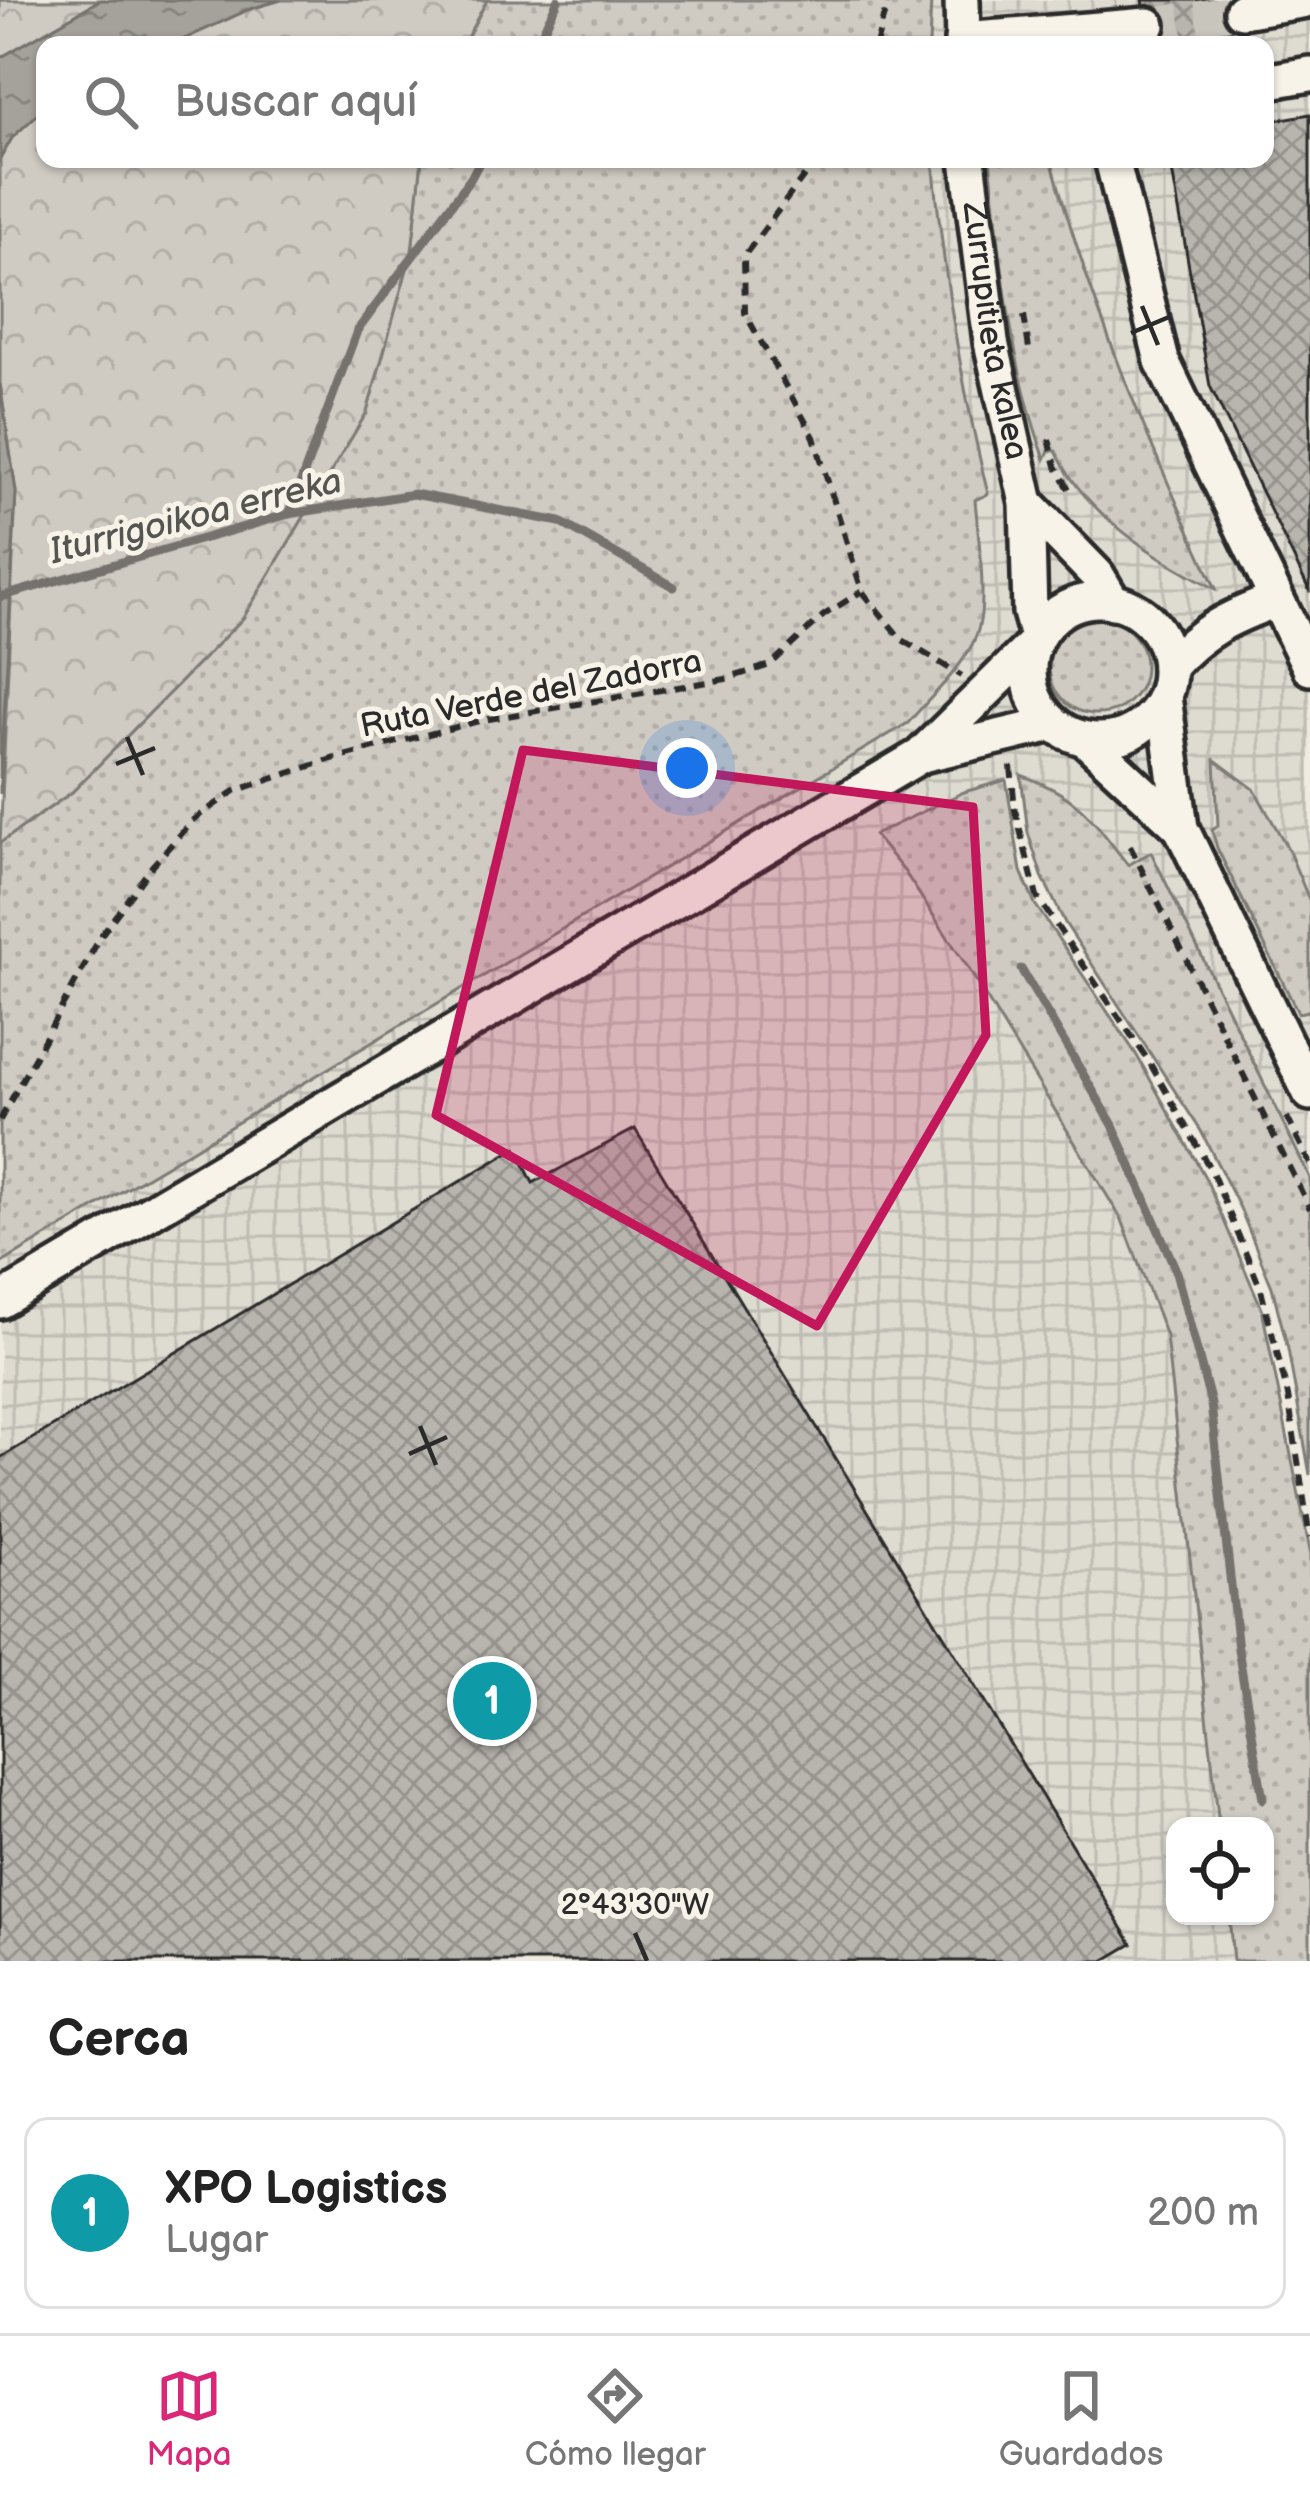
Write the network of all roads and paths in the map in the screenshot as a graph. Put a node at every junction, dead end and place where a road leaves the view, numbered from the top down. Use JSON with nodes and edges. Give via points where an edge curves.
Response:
{"nodes":[{"id":1,"x":888,"y":0,"type":"edge"},
{"id":2,"x":962,"y":0,"type":"edge"},
{"id":3,"x":1307,"y":0,"type":"edge"},
{"id":4,"x":1241,"y":11,"type":"dead end"},
{"id":5,"x":1148,"y":25,"type":"tunnel mouth"},
{"id":6,"x":878,"y":36,"type":"edge"},
{"id":7,"x":962,"y":36,"type":"edge"},
{"id":8,"x":1028,"y":36,"type":"edge"},
{"id":9,"x":1310,"y":74,"type":"edge"},
{"id":10,"x":1274,"y":80,"type":"edge"},
{"id":11,"x":810,"y":168,"type":"edge"},
{"id":12,"x":969,"y":168,"type":"edge"},
{"id":13,"x":1114,"y":168,"type":"edge"},
{"id":14,"x":1021,"y":297,"type":"dead end"},
{"id":15,"x":1031,"y":361,"type":"dead end"},
{"id":16,"x":1046,"y":424,"type":"dead end"},
{"id":17,"x":1073,"y":496,"type":"dead end"},
{"id":18,"x":1027,"y":503,"type":"junction"},
{"id":19,"x":862,"y":591,"type":"junction"},
{"id":20,"x":1276,"y":600,"type":"junction"},
{"id":21,"x":1126,"y":608,"type":"junction"},
{"id":22,"x":1222,"y":620,"type":"junction"},
{"id":23,"x":1035,"y":641,"type":"junction"},
{"id":24,"x":1310,"y":668,"type":"edge"},
{"id":25,"x":966,"y":678,"type":"dead end"},
{"id":26,"x":1167,"y":682,"type":"junction"},
{"id":27,"x":1053,"y":724,"type":"junction"},
{"id":28,"x":1086,"y":740,"type":"junction"},
{"id":29,"x":920,"y":756,"type":"junction"},
{"id":30,"x":1011,"y":763,"type":"dead end"},
{"id":31,"x":1181,"y":828,"type":"junction"},
{"id":32,"x":1130,"y":846,"type":"dead end"},
{"id":33,"x":1310,"y":1094,"type":"edge"},
{"id":34,"x":0,"y":1120,"type":"edge"},
{"id":35,"x":1310,"y":1209,"type":"edge"},
{"id":36,"x":0,"y":1300,"type":"edge"},
{"id":37,"x":1310,"y":1538,"type":"edge"}],
"edges":[{"from":1,"to":6,"type":"path"},
{"from":2,"to":7,"type":"street"},
{"from":3,"to":4,"type":"street"},
{"from":5,"to":8,"type":"street"},
{"from":9,"to":10,"type":"street"},
{"from":11,"to":19,"type":"path","via":[[744,256],[745,313],[814,437]]},
{"from":12,"to":18,"type":"street","name":"Zurrupitieta kalea","via":[[991,342]]},
{"from":13,"to":20,"type":"street","via":[[1162,361]]},
{"from":14,"to":15,"type":"path"},
{"from":16,"to":17,"type":"path"},
{"from":18,"to":21,"type":"street","name":"Zurrupitieta kalea"},
{"from":18,"to":23,"type":"street","name":"Zurrupitieta kalea"},
{"from":19,"to":25,"type":"path","via":[[901,639]]},
{"from":19,"to":34,"type":"path","name":"Ruta Verde del Zadorra","via":[[770,665],[483,721],[235,791],[194,819],[103,934]]},
{"from":20,"to":22,"type":"street"},
{"from":20,"to":24,"type":"street"},
{"from":21,"to":22,"type":"street"},
{"from":21,"to":23,"type":"street","via":[[1095,600],[1061,611]]},
{"from":21,"to":26,"type":"street","via":[[1155,628]]},
{"from":22,"to":26,"type":"street","via":[[1188,646]]},
{"from":23,"to":27,"type":"street","via":[[1030,688]]},
{"from":23,"to":29,"type":"street"},
{"from":26,"to":28,"type":"street","via":[[1152,717],[1133,732]]},
{"from":26,"to":31,"type":"street"},
{"from":27,"to":28,"type":"street"},
{"from":27,"to":29,"type":"street"},
{"from":28,"to":31,"type":"street"},
{"from":29,"to":36,"type":"street"},
{"from":30,"to":37,"type":"path","via":[[1037,897],[1202,1154],[1261,1289]]},
{"from":31,"to":33,"type":"street"},
{"from":32,"to":35,"type":"path"}]}
